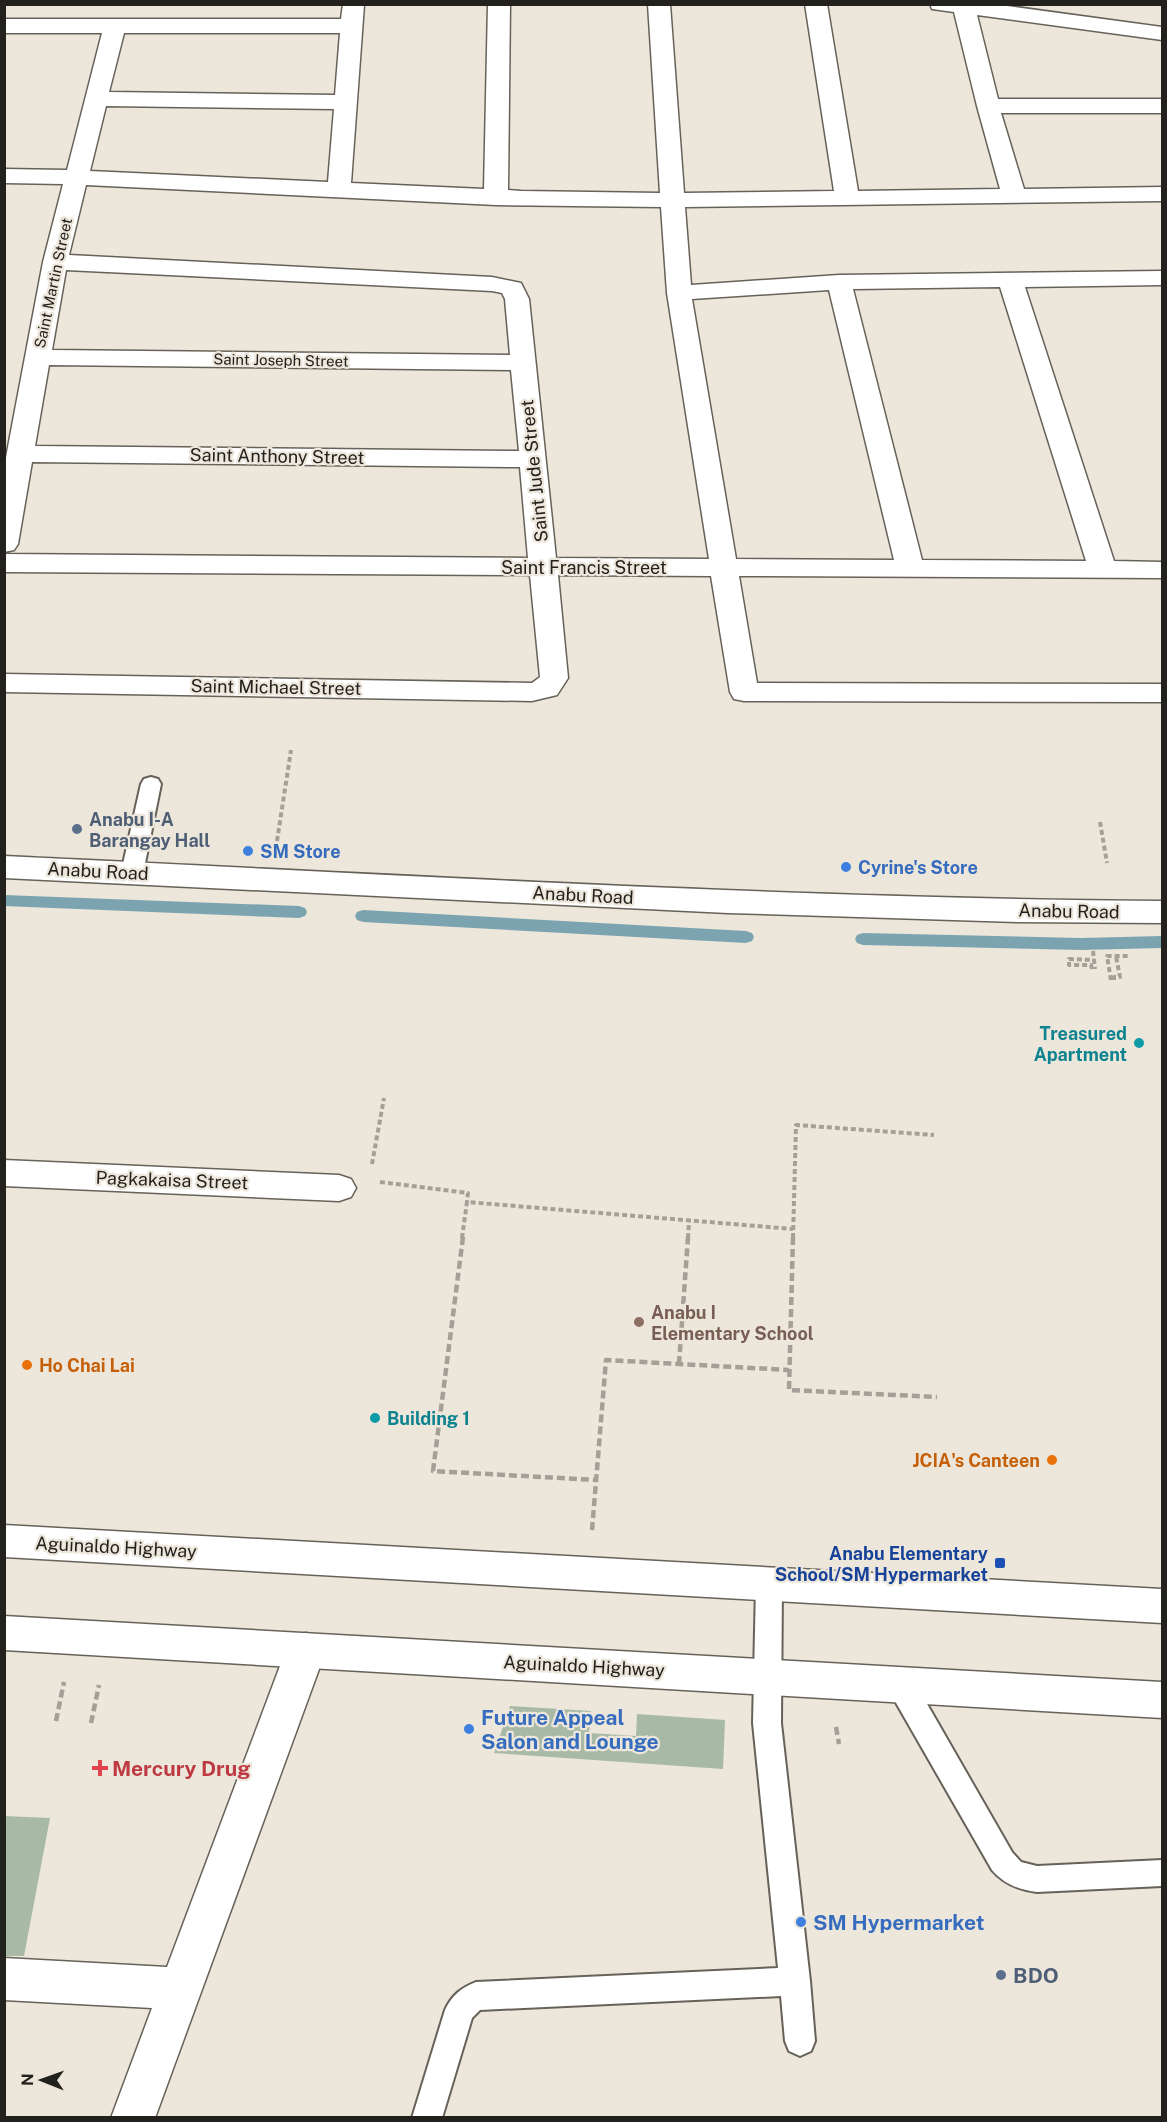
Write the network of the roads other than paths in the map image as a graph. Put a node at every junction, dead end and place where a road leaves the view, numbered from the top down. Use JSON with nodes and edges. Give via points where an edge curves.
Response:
{"nodes":[{"id":1,"x":499,"y":4,"type":"edge"},
{"id":2,"x":659,"y":4,"type":"edge"},
{"id":3,"x":816,"y":4,"type":"edge"},
{"id":4,"x":940,"y":4,"type":"edge"},
{"id":5,"x":964,"y":8,"type":"junction"},
{"id":6,"x":352,"y":15,"type":"edge"},
{"id":7,"x":4,"y":26,"type":"edge"},
{"id":8,"x":115,"y":26,"type":"junction"},
{"id":9,"x":1162,"y":33,"type":"edge"},
{"id":10,"x":96,"y":99,"type":"junction"},
{"id":11,"x":345,"y":102,"type":"junction"},
{"id":12,"x":988,"y":106,"type":"junction"},
{"id":13,"x":1162,"y":106,"type":"edge"},
{"id":14,"x":4,"y":176,"type":"edge"},
{"id":15,"x":76,"y":177,"type":"junction"},
{"id":16,"x":339,"y":189,"type":"junction"},
{"id":17,"x":1162,"y":194,"type":"edge"},
{"id":18,"x":1014,"y":196,"type":"junction"},
{"id":19,"x":847,"y":197,"type":"junction"},
{"id":20,"x":496,"y":198,"type":"junction"},
{"id":21,"x":673,"y":200,"type":"junction"},
{"id":22,"x":55,"y":262,"type":"junction"},
{"id":23,"x":1162,"y":278,"type":"edge"},
{"id":24,"x":1010,"y":280,"type":"junction"},
{"id":25,"x":838,"y":282,"type":"junction"},
{"id":26,"x":679,"y":293,"type":"junction"},
{"id":27,"x":38,"y":357,"type":"junction"},
{"id":28,"x":523,"y":363,"type":"junction"},
{"id":29,"x":21,"y":454,"type":"junction"},
{"id":30,"x":533,"y":459,"type":"junction"},
{"id":31,"x":4,"y":544,"type":"edge"},
{"id":32,"x":4,"y":563,"type":"edge"},
{"id":33,"x":543,"y":566,"type":"junction"},
{"id":34,"x":723,"y":568,"type":"junction"},
{"id":35,"x":910,"y":569,"type":"junction"},
{"id":36,"x":1103,"y":570,"type":"junction"},
{"id":37,"x":1162,"y":570,"type":"edge"},
{"id":38,"x":4,"y":682,"type":"edge"},
{"id":39,"x":547,"y":688,"type":"joint"},
{"id":40,"x":1162,"y":693,"type":"edge"},
{"id":41,"x":151,"y":784,"type":"dead end"},
{"id":42,"x":4,"y":867,"type":"edge"},
{"id":43,"x":132,"y":873,"type":"junction"},
{"id":44,"x":1162,"y":912,"type":"edge"},
{"id":45,"x":4,"y":1173,"type":"edge"},
{"id":46,"x":354,"y":1184,"type":"road end"},
{"id":47,"x":4,"y":1541,"type":"edge"},
{"id":48,"x":769,"y":1584,"type":"junction"},
{"id":49,"x":1162,"y":1606,"type":"edge"},
{"id":50,"x":4,"y":1633,"type":"edge"},
{"id":51,"x":306,"y":1650,"type":"junction"},
{"id":52,"x":768,"y":1676,"type":"junction"},
{"id":53,"x":901,"y":1685,"type":"junction"},
{"id":54,"x":1162,"y":1700,"type":"edge"},
{"id":55,"x":1162,"y":1873,"type":"edge"},
{"id":56,"x":4,"y":1980,"type":"edge"},
{"id":57,"x":795,"y":1981,"type":"junction"},
{"id":58,"x":181,"y":1989,"type":"junction"},
{"id":59,"x":800,"y":2041,"type":"dead end"},
{"id":60,"x":133,"y":2118,"type":"edge"},
{"id":61,"x":427,"y":2118,"type":"edge"}],
"edges":[{"from":1,"to":20,"type":"main road"},
{"from":2,"to":21,"type":"main road"},
{"from":3,"to":19,"type":"main road"},
{"from":4,"to":5,"type":"main road"},
{"from":5,"to":9,"type":"main road"},
{"from":5,"to":12,"type":"main road"},
{"from":6,"to":8,"type":"main road"},
{"from":6,"to":11,"type":"main road"},
{"from":7,"to":8,"type":"main road"},
{"from":8,"to":10,"type":"main road","name":"Saint Martin Street"},
{"from":10,"to":11,"type":"main road"},
{"from":10,"to":15,"type":"main road","name":"Saint Martin Street"},
{"from":11,"to":16,"type":"main road"},
{"from":12,"to":13,"type":"main road"},
{"from":12,"to":18,"type":"main road"},
{"from":14,"to":15,"type":"main road"},
{"from":15,"to":16,"type":"main road"},
{"from":15,"to":22,"type":"main road","name":"Saint Martin Street"},
{"from":16,"to":20,"type":"main road"},
{"from":17,"to":18,"type":"main road"},
{"from":18,"to":19,"type":"main road"},
{"from":19,"to":21,"type":"main road"},
{"from":20,"to":21,"type":"main road"},
{"from":21,"to":26,"type":"main road"},
{"from":22,"to":27,"type":"main road","name":"Saint Martin Street"},
{"from":22,"to":28,"type":"main road","name":"Saint Jude Street","via":[[512,288],[517,299]]},
{"from":23,"to":24,"type":"main road"},
{"from":24,"to":25,"type":"main road"},
{"from":24,"to":36,"type":"main road"},
{"from":25,"to":26,"type":"main road"},
{"from":25,"to":35,"type":"main road"},
{"from":26,"to":34,"type":"main road"},
{"from":27,"to":28,"type":"main road","name":"Saint Joseph Street"},
{"from":27,"to":29,"type":"main road","name":"Saint Martin Street"},
{"from":28,"to":30,"type":"main road","name":"Saint Jude Street"},
{"from":29,"to":30,"type":"main road","name":"Saint Anthony Street"},
{"from":29,"to":31,"type":"main road","name":"Saint Martin Street"},
{"from":30,"to":33,"type":"main road","name":"Saint Jude Street"},
{"from":32,"to":33,"type":"main road","name":"Saint Francis Street"},
{"from":33,"to":34,"type":"main road","name":"Saint Francis Street"},
{"from":33,"to":39,"type":"main road","name":"Saint Jude Street","via":[[554,678]]},
{"from":34,"to":35,"type":"main road","name":"Saint Francis Street"},
{"from":34,"to":40,"type":"main road","via":[[744,692]]},
{"from":35,"to":36,"type":"main road","name":"Saint Francis Street"},
{"from":36,"to":37,"type":"main road","name":"Saint Francis Street"},
{"from":38,"to":39,"type":"main road","name":"Saint Michael Street","via":[[532,692]]},
{"from":41,"to":43,"type":"lane"},
{"from":42,"to":43,"type":"main road","name":"Anabu Road"},
{"from":43,"to":44,"type":"main road","name":"Anabu Road","via":[[680,899]]},
{"from":45,"to":46,"type":"main road","name":"Pagkakaisa Street"},
{"from":47,"to":48,"type":"main road","name":"Aguinaldo Highway"},
{"from":48,"to":49,"type":"main road","name":"Aguinaldo Highway"},
{"from":48,"to":52,"type":"lane"},
{"from":50,"to":51,"type":"main road","name":"Aguinaldo Highway"},
{"from":51,"to":52,"type":"main road","name":"Aguinaldo Highway"},
{"from":51,"to":58,"type":"main road"},
{"from":52,"to":53,"type":"main road","name":"Aguinaldo Highway"},
{"from":52,"to":57,"type":"lane","via":[[767,1723]]},
{"from":53,"to":54,"type":"main road","name":"Aguinaldo Highway"},
{"from":53,"to":55,"type":"lane","via":[[1011,1871],[1043,1879]]},
{"from":56,"to":58,"type":"main road"},
{"from":57,"to":59,"type":"lane"},
{"from":57,"to":61,"type":"lane","via":[[476,1996],[460,2010]]},
{"from":58,"to":60,"type":"main road"}]}
